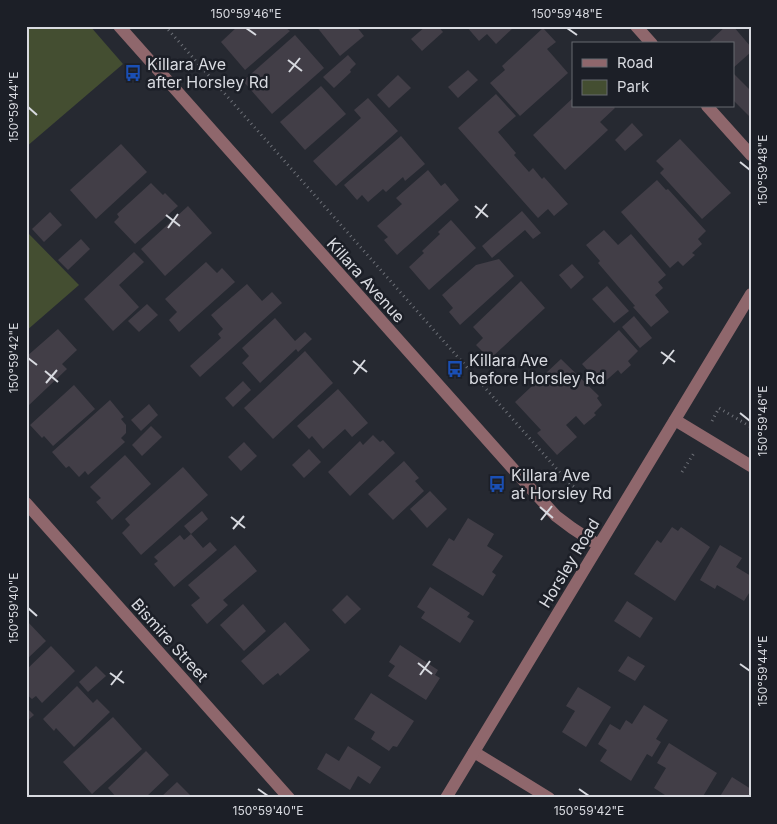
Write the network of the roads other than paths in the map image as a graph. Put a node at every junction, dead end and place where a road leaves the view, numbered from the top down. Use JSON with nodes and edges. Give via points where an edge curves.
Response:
{"nodes":[{"id":1,"x":119,"y":26,"type":"edge"},
{"id":2,"x":636,"y":26,"type":"edge"},
{"id":3,"x":650,"y":42,"type":"edge"},
{"id":4,"x":710,"y":108,"type":"edge"},
{"id":5,"x":751,"y":155,"type":"edge"},
{"id":6,"x":751,"y":294,"type":"edge"},
{"id":7,"x":674,"y":420,"type":"junction"},
{"id":8,"x":751,"y":466,"type":"edge"},
{"id":9,"x":26,"y":503,"type":"edge"},
{"id":10,"x":598,"y":545,"type":"junction"},
{"id":11,"x":474,"y":752,"type":"junction"},
{"id":12,"x":289,"y":798,"type":"edge"},
{"id":13,"x":446,"y":798,"type":"edge"},
{"id":14,"x":549,"y":798,"type":"edge"}],
"edges":[{"from":1,"to":10,"type":"street","name":"Killara Avenue","via":[[530,487],[564,522]]},
{"from":2,"to":3,"type":"street"},
{"from":4,"to":5,"type":"street"},
{"from":6,"to":7,"type":"street","name":"Horsley Road"},
{"from":7,"to":8,"type":"street"},
{"from":7,"to":10,"type":"street","name":"Horsley Road"},
{"from":9,"to":12,"type":"street","name":"Bismire Street"},
{"from":10,"to":11,"type":"street","name":"Horsley Road"},
{"from":11,"to":13,"type":"street","name":"Horsley Road"},
{"from":11,"to":14,"type":"street"}]}
